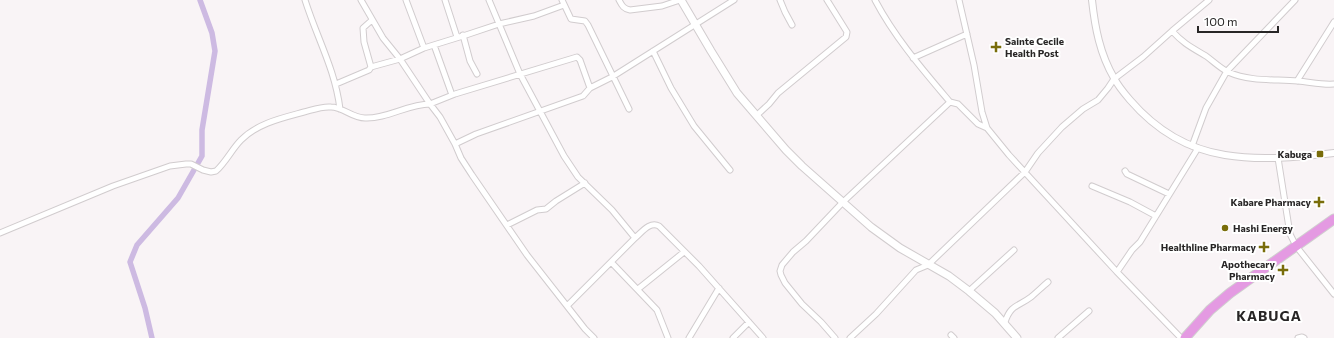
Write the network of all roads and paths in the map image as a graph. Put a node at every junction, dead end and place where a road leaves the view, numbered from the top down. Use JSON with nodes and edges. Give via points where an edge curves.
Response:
{"nodes":[{"id":1,"x":305,"y":0,"type":"edge"},
{"id":2,"x":406,"y":0,"type":"edge"},
{"id":3,"x":445,"y":0,"type":"edge"},
{"id":4,"x":489,"y":0,"type":"edge"},
{"id":5,"x":619,"y":0,"type":"edge"},
{"id":6,"x":680,"y":0,"type":"edge"},
{"id":7,"x":734,"y":0,"type":"edge"},
{"id":8,"x":780,"y":0,"type":"edge"},
{"id":9,"x":827,"y":0,"type":"edge"},
{"id":10,"x":875,"y":0,"type":"edge"},
{"id":11,"x":960,"y":0,"type":"edge"},
{"id":12,"x":1092,"y":0,"type":"edge"},
{"id":13,"x":1209,"y":0,"type":"edge"},
{"id":14,"x":1295,"y":0,"type":"edge"},
{"id":15,"x":363,"y":1,"type":"edge"},
{"id":16,"x":563,"y":3,"type":"edge"},
{"id":17,"x":372,"y":20,"type":"junction"},
{"id":18,"x":1334,"y":22,"type":"edge"},
{"id":19,"x":499,"y":24,"type":"junction"},
{"id":20,"x":696,"y":24,"type":"junction"},
{"id":21,"x":792,"y":25,"type":"dead end"},
{"id":22,"x":1172,"y":30,"type":"junction"},
{"id":23,"x":967,"y":34,"type":"junction"},
{"id":24,"x":460,"y":36,"type":"junction"},
{"id":25,"x":434,"y":45,"type":"junction"},
{"id":26,"x":424,"y":48,"type":"junction"},
{"id":27,"x":653,"y":52,"type":"junction"},
{"id":28,"x":913,"y":58,"type":"junction"},
{"id":29,"x":400,"y":59,"type":"junction"},
{"id":30,"x":372,"y":67,"type":"junction"},
{"id":31,"x":1227,"y":71,"type":"junction"},
{"id":32,"x":477,"y":74,"type":"dead end"},
{"id":33,"x":520,"y":74,"type":"junction"},
{"id":34,"x":612,"y":77,"type":"junction"},
{"id":35,"x":1114,"y":79,"type":"junction"},
{"id":36,"x":1297,"y":81,"type":"junction"},
{"id":37,"x":336,"y":84,"type":"junction"},
{"id":38,"x":1334,"y":84,"type":"edge"},
{"id":39,"x":590,"y":88,"type":"junction"},
{"id":40,"x":452,"y":95,"type":"junction"},
{"id":41,"x":950,"y":102,"type":"junction"},
{"id":42,"x":430,"y":104,"type":"junction"},
{"id":43,"x":340,"y":109,"type":"junction"},
{"id":44,"x":629,"y":109,"type":"dead end"},
{"id":45,"x":540,"y":111,"type":"junction"},
{"id":46,"x":757,"y":115,"type":"junction"},
{"id":47,"x":987,"y":128,"type":"junction"},
{"id":48,"x":455,"y":144,"type":"junction"},
{"id":49,"x":1195,"y":147,"type":"junction"},
{"id":50,"x":1334,"y":153,"type":"edge"},
{"id":51,"x":1278,"y":158,"type":"junction"},
{"id":52,"x":730,"y":170,"type":"dead end"},
{"id":53,"x":1125,"y":171,"type":"dead end"},
{"id":54,"x":1025,"y":172,"type":"junction"},
{"id":55,"x":585,"y":183,"type":"junction"},
{"id":56,"x":1092,"y":186,"type":"dead end"},
{"id":57,"x":1169,"y":194,"type":"junction"},
{"id":58,"x":843,"y":202,"type":"junction"},
{"id":59,"x":1156,"y":216,"type":"junction"},
{"id":60,"x":1334,"y":219,"type":"edge"},
{"id":61,"x":507,"y":225,"type":"junction"},
{"id":62,"x":0,"y":233,"type":"edge"},
{"id":63,"x":636,"y":238,"type":"junction"},
{"id":64,"x":1296,"y":246,"type":"junction"},
{"id":65,"x":1014,"y":250,"type":"dead end"},
{"id":66,"x":684,"y":252,"type":"junction"},
{"id":67,"x":612,"y":263,"type":"junction"},
{"id":68,"x":928,"y":264,"type":"junction"},
{"id":69,"x":1117,"y":272,"type":"junction"},
{"id":70,"x":1048,"y":282,"type":"dead end"},
{"id":71,"x":719,"y":288,"type":"junction"},
{"id":72,"x":638,"y":289,"type":"junction"},
{"id":73,"x":969,"y":290,"type":"junction"},
{"id":74,"x":1334,"y":294,"type":"edge"},
{"id":75,"x":568,"y":306,"type":"junction"},
{"id":76,"x":1089,"y":311,"type":"dead end"},
{"id":77,"x":749,"y":322,"type":"junction"},
{"id":78,"x":1005,"y":322,"type":"junction"},
{"id":79,"x":594,"y":338,"type":"edge"},
{"id":80,"x":668,"y":338,"type":"edge"},
{"id":81,"x":689,"y":338,"type":"edge"},
{"id":82,"x":733,"y":338,"type":"edge"},
{"id":83,"x":763,"y":338,"type":"edge"},
{"id":84,"x":835,"y":338,"type":"edge"},
{"id":85,"x":850,"y":338,"type":"edge"},
{"id":86,"x":1017,"y":338,"type":"edge"},
{"id":87,"x":1058,"y":338,"type":"edge"},
{"id":88,"x":1181,"y":338,"type":"edge"},
{"id":89,"x":1185,"y":338,"type":"edge"},
{"id":90,"x":1298,"y":338,"type":"edge"},
{"id":91,"x":1304,"y":338,"type":"edge"}],
"edges":[{"from":1,"to":37,"type":"street"},
{"from":2,"to":26,"type":"street"},
{"from":3,"to":24,"type":"street"},
{"from":4,"to":19,"type":"street"},
{"from":5,"to":6,"type":"street","via":[[626,10],[630,10],[662,6]]},
{"from":6,"to":20,"type":"main road"},
{"from":7,"to":20,"type":"street"},
{"from":8,"to":21,"type":"street"},
{"from":9,"to":46,"type":"street","via":[[847,32],[846,37],[778,93]]},
{"from":10,"to":28,"type":"street"},
{"from":11,"to":23,"type":"street"},
{"from":12,"to":35,"type":"street","via":[[1100,45]]},
{"from":13,"to":22,"type":"street"},
{"from":14,"to":31,"type":"street"},
{"from":15,"to":17,"type":"street"},
{"from":16,"to":19,"type":"street","via":[[534,16]]},
{"from":16,"to":34,"type":"street","via":[[571,19],[587,23]]},
{"from":17,"to":29,"type":"street"},
{"from":17,"to":30,"type":"street","via":[[363,28],[362,36]]},
{"from":18,"to":36,"type":"street"},
{"from":19,"to":24,"type":"street"},
{"from":19,"to":33,"type":"street"},
{"from":20,"to":27,"type":"street"},
{"from":20,"to":46,"type":"main road","via":[[731,84]]},
{"from":22,"to":31,"type":"street","via":[[1187,45]]},
{"from":22,"to":35,"type":"street","via":[[1142,58]]},
{"from":23,"to":28,"type":"street"},
{"from":23,"to":47,"type":"street"},
{"from":24,"to":25,"type":"street"},
{"from":24,"to":32,"type":"street"},
{"from":25,"to":26,"type":"street"},
{"from":25,"to":40,"type":"street"},
{"from":26,"to":29,"type":"street"},
{"from":27,"to":34,"type":"street"},
{"from":27,"to":52,"type":"street","via":[[694,126]]},
{"from":28,"to":41,"type":"street"},
{"from":29,"to":30,"type":"street"},
{"from":29,"to":42,"type":"street"},
{"from":30,"to":37,"type":"street"},
{"from":31,"to":36,"type":"street","via":[[1243,77]]},
{"from":31,"to":49,"type":"street","via":[[1206,108]]},
{"from":33,"to":39,"type":"street","via":[[577,58]]},
{"from":33,"to":40,"type":"street"},
{"from":33,"to":45,"type":"street"},
{"from":34,"to":39,"type":"street"},
{"from":34,"to":44,"type":"street"},
{"from":35,"to":49,"type":"street","via":[[1129,99],[1153,123]]},
{"from":35,"to":54,"type":"street","via":[[1098,100],[1062,127],[1038,153]]},
{"from":36,"to":38,"type":"street"},
{"from":37,"to":43,"type":"street"},
{"from":39,"to":45,"type":"street","via":[[583,96]]},
{"from":40,"to":42,"type":"street"},
{"from":41,"to":47,"type":"street","via":[[958,104],[978,124]]},
{"from":41,"to":58,"type":"street"},
{"from":42,"to":43,"type":"street","via":[[365,118]]},
{"from":42,"to":48,"type":"street"},
{"from":43,"to":62,"type":"street","via":[[329,106],[315,109],[258,127],[240,140],[216,170],[211,172],[191,164],[179,164],[156,170]]},
{"from":45,"to":48,"type":"street"},
{"from":45,"to":55,"type":"street","via":[[574,172]]},
{"from":46,"to":58,"type":"main road","via":[[786,150]]},
{"from":47,"to":54,"type":"street"},
{"from":48,"to":61,"type":"street","via":[[461,158]]},
{"from":49,"to":51,"type":"street","via":[[1224,155]]},
{"from":49,"to":57,"type":"street"},
{"from":50,"to":51,"type":"street"},
{"from":51,"to":64,"type":"street","via":[[1289,229]]},
{"from":53,"to":57,"type":"street"},
{"from":54,"to":68,"type":"street"},
{"from":54,"to":69,"type":"street"},
{"from":55,"to":61,"type":"street","via":[[546,209],[537,210]]},
{"from":55,"to":63,"type":"street"},
{"from":56,"to":59,"type":"street"},
{"from":57,"to":59,"type":"street"},
{"from":58,"to":68,"type":"main road","via":[[871,227]]},
{"from":58,"to":84,"type":"street","via":[[792,252],[780,271],[802,304]]},
{"from":59,"to":69,"type":"street"},
{"from":60,"to":64,"type":"highway"},
{"from":61,"to":75,"type":"street"},
{"from":63,"to":66,"type":"street","via":[[651,225],[656,224]]},
{"from":63,"to":67,"type":"street"},
{"from":64,"to":74,"type":"street"},
{"from":64,"to":89,"type":"highway","via":[[1230,293],[1210,310]]},
{"from":65,"to":73,"type":"street"},
{"from":66,"to":71,"type":"street"},
{"from":66,"to":72,"type":"street"},
{"from":67,"to":72,"type":"street"},
{"from":67,"to":75,"type":"street"},
{"from":68,"to":73,"type":"main road"},
{"from":68,"to":85,"type":"street","via":[[916,270]]},
{"from":69,"to":88,"type":"street"},
{"from":70,"to":78,"type":"street","via":[[1031,297],[1013,307]]},
{"from":71,"to":77,"type":"street"},
{"from":71,"to":81,"type":"street"},
{"from":72,"to":80,"type":"street","via":[[657,310]]},
{"from":73,"to":78,"type":"main road"},
{"from":75,"to":79,"type":"street"},
{"from":76,"to":87,"type":"street"},
{"from":77,"to":82,"type":"street"},
{"from":77,"to":83,"type":"street"},
{"from":78,"to":86,"type":"main road"},
{"from":90,"to":91,"type":"street"}]}
